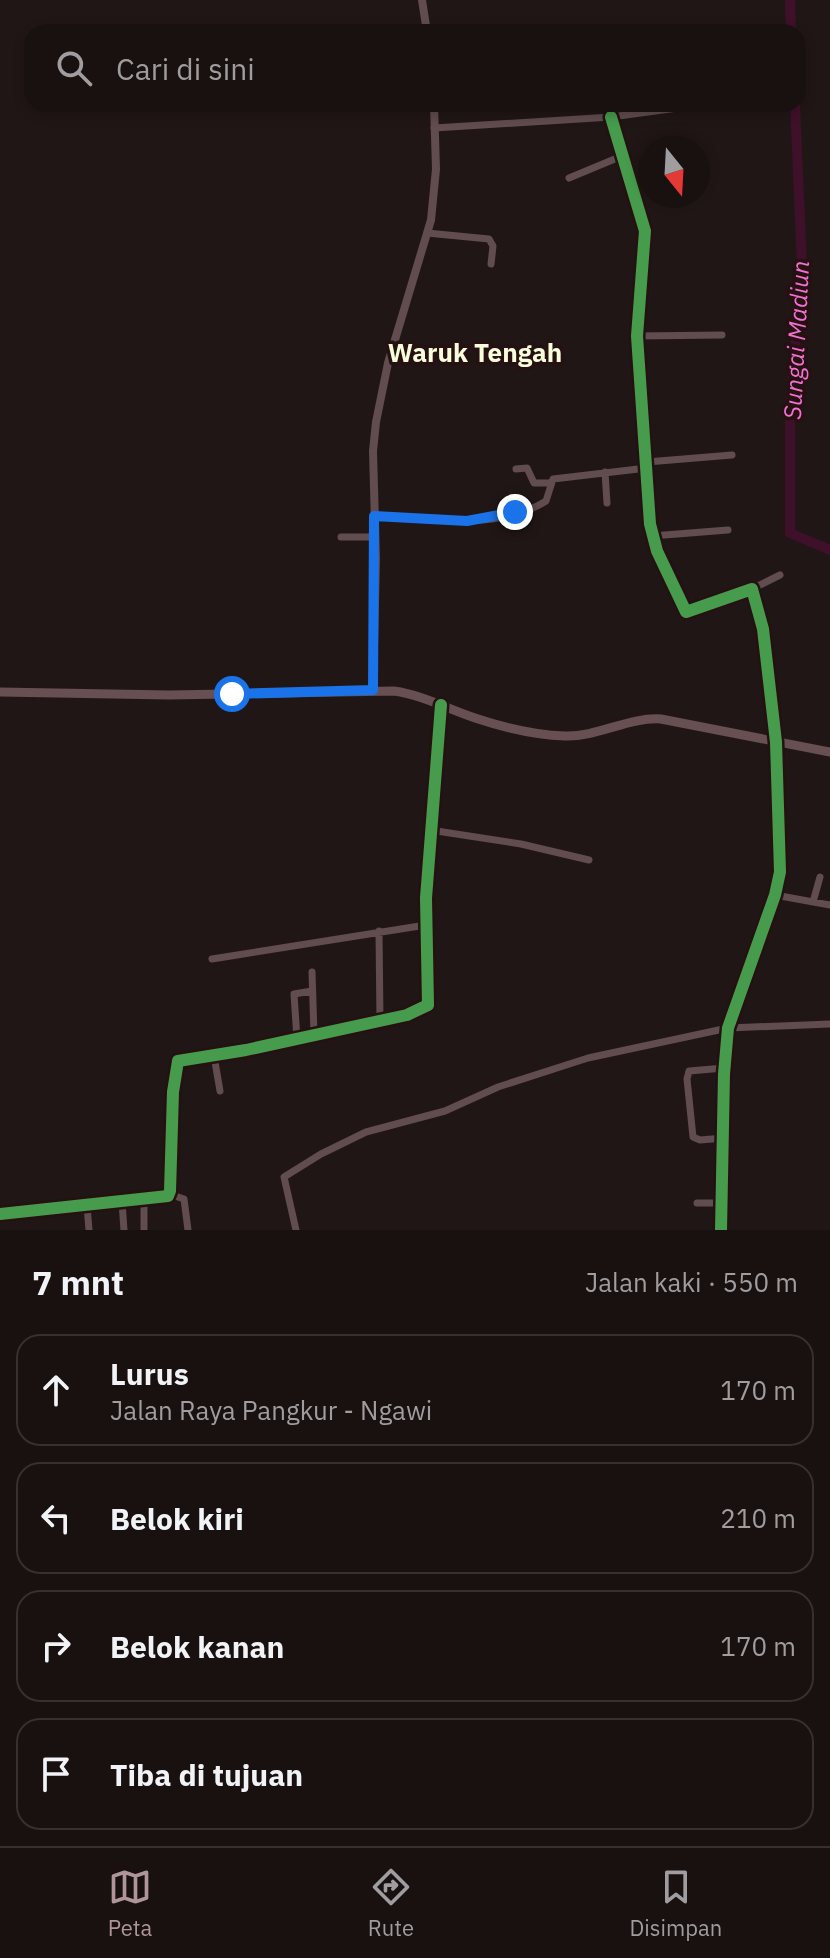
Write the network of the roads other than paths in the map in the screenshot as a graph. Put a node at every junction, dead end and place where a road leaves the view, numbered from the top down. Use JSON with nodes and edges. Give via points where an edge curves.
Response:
{"nodes":[{"id":1,"x":422,"y":0,"type":"edge"},
{"id":2,"x":426,"y":24,"type":"edge"},
{"id":3,"x":434,"y":112,"type":"edge"},
{"id":4,"x":648,"y":112,"type":"edge"},
{"id":5,"x":611,"y":117,"type":"junction"},
{"id":6,"x":434,"y":128,"type":"junction"},
{"id":7,"x":622,"y":156,"type":"junction"},
{"id":8,"x":569,"y":178,"type":"dead end"},
{"id":9,"x":427,"y":233,"type":"junction"},
{"id":10,"x":491,"y":264,"type":"dead end"},
{"id":11,"x":722,"y":335,"type":"dead end"},
{"id":12,"x":637,"y":336,"type":"junction"},
{"id":13,"x":732,"y":455,"type":"dead end"},
{"id":14,"x":647,"y":465,"type":"junction"},
{"id":15,"x":516,"y":469,"type":"dead end"},
{"id":16,"x":605,"y":472,"type":"junction"},
{"id":17,"x":549,"y":483,"type":"junction"},
{"id":18,"x":607,"y":503,"type":"dead end"},
{"id":19,"x":374,"y":516,"type":"junction"},
{"id":20,"x":728,"y":530,"type":"dead end"},
{"id":21,"x":652,"y":536,"type":"junction"},
{"id":22,"x":341,"y":537,"type":"dead end"},
{"id":23,"x":375,"y":537,"type":"junction"},
{"id":24,"x":780,"y":575,"type":"dead end"},
{"id":25,"x":752,"y":589,"type":"junction"},
{"id":26,"x":373,"y":690,"type":"junction"},
{"id":27,"x":0,"y":692,"type":"edge"},
{"id":28,"x":441,"y":705,"type":"junction"},
{"id":29,"x":776,"y":742,"type":"junction"},
{"id":30,"x":830,"y":752,"type":"edge"},
{"id":31,"x":430,"y":830,"type":"junction"},
{"id":32,"x":589,"y":860,"type":"dead end"},
{"id":33,"x":820,"y":877,"type":"dead end"},
{"id":34,"x":775,"y":895,"type":"junction"},
{"id":35,"x":813,"y":902,"type":"junction"},
{"id":36,"x":830,"y":905,"type":"edge"},
{"id":37,"x":426,"y":925,"type":"junction"},
{"id":38,"x":379,"y":931,"type":"junction"},
{"id":39,"x":212,"y":959,"type":"dead end"},
{"id":40,"x":312,"y":972,"type":"dead end"},
{"id":41,"x":312,"y":991,"type":"junction"},
{"id":42,"x":380,"y":1021,"type":"junction"},
{"id":43,"x":830,"y":1024,"type":"edge"},
{"id":44,"x":728,"y":1028,"type":"junction"},
{"id":45,"x":314,"y":1034,"type":"junction"},
{"id":46,"x":297,"y":1039,"type":"junction"},
{"id":47,"x":214,"y":1056,"type":"junction"},
{"id":48,"x":724,"y":1068,"type":"junction"},
{"id":49,"x":220,"y":1091,"type":"dead end"},
{"id":50,"x":724,"y":1138,"type":"junction"},
{"id":51,"x":169,"y":1194,"type":"junction"},
{"id":52,"x":144,"y":1199,"type":"junction"},
{"id":53,"x":122,"y":1202,"type":"junction"},
{"id":54,"x":697,"y":1203,"type":"dead end"},
{"id":55,"x":722,"y":1203,"type":"junction"},
{"id":56,"x":87,"y":1206,"type":"junction"},
{"id":57,"x":0,"y":1214,"type":"edge"},
{"id":58,"x":89,"y":1230,"type":"edge"},
{"id":59,"x":124,"y":1230,"type":"edge"},
{"id":60,"x":144,"y":1230,"type":"edge"},
{"id":61,"x":188,"y":1230,"type":"edge"},
{"id":62,"x":296,"y":1230,"type":"edge"},
{"id":63,"x":721,"y":1230,"type":"edge"}],
"edges":[{"from":1,"to":2,"type":"street"},
{"from":3,"to":6,"type":"street"},
{"from":4,"to":5,"type":"street"},
{"from":5,"to":6,"type":"street"},
{"from":5,"to":7,"type":"street"},
{"from":6,"to":9,"type":"street","via":[[436,169]]},
{"from":7,"to":8,"type":"street"},
{"from":7,"to":12,"type":"street","via":[[645,231]]},
{"from":9,"to":10,"type":"street","via":[[489,239]]},
{"from":9,"to":19,"type":"street","via":[[382,391],[373,451]]},
{"from":11,"to":12,"type":"street"},
{"from":12,"to":14,"type":"street"},
{"from":13,"to":14,"type":"street"},
{"from":14,"to":16,"type":"street"},
{"from":14,"to":21,"type":"street"},
{"from":15,"to":17,"type":"street","via":[[527,468],[534,483]]},
{"from":16,"to":17,"type":"street"},
{"from":16,"to":18,"type":"street"},
{"from":17,"to":19,"type":"street","via":[[546,501],[504,516],[453,521]]},
{"from":19,"to":23,"type":"street"},
{"from":20,"to":21,"type":"street"},
{"from":21,"to":25,"type":"street","via":[[686,612]]},
{"from":22,"to":23,"type":"street"},
{"from":23,"to":26,"type":"street"},
{"from":24,"to":25,"type":"street"},
{"from":25,"to":29,"type":"street","via":[[763,629]]},
{"from":26,"to":27,"type":"main road"},
{"from":26,"to":28,"type":"main road","via":[[402,692]]},
{"from":28,"to":29,"type":"main road","via":[[491,723],[556,735],[651,718]]},
{"from":28,"to":31,"type":"street"},
{"from":29,"to":30,"type":"main road"},
{"from":29,"to":34,"type":"street","via":[[780,864]]},
{"from":31,"to":32,"type":"street"},
{"from":31,"to":37,"type":"street"},
{"from":33,"to":35,"type":"street"},
{"from":34,"to":35,"type":"street"},
{"from":34,"to":44,"type":"street"},
{"from":35,"to":36,"type":"street"},
{"from":37,"to":38,"type":"street"},
{"from":37,"to":42,"type":"street","via":[[428,1005]]},
{"from":38,"to":39,"type":"street"},
{"from":38,"to":42,"type":"street"},
{"from":40,"to":41,"type":"street"},
{"from":41,"to":45,"type":"street"},
{"from":41,"to":46,"type":"street","via":[[294,994]]},
{"from":42,"to":45,"type":"street"},
{"from":43,"to":44,"type":"street"},
{"from":44,"to":48,"type":"street"},
{"from":44,"to":62,"type":"street","via":[[575,1062],[445,1111],[366,1132],[284,1177]]},
{"from":45,"to":46,"type":"street"},
{"from":46,"to":47,"type":"street"},
{"from":47,"to":49,"type":"street"},
{"from":47,"to":51,"type":"street","via":[[178,1061]]},
{"from":48,"to":50,"type":"street"},
{"from":48,"to":50,"type":"street","via":[[689,1071],[687,1079],[693,1137]]},
{"from":50,"to":55,"type":"street"},
{"from":51,"to":52,"type":"street"},
{"from":51,"to":61,"type":"street","via":[[184,1199]]},
{"from":52,"to":53,"type":"street"},
{"from":52,"to":60,"type":"street"},
{"from":53,"to":56,"type":"street"},
{"from":53,"to":59,"type":"street"},
{"from":54,"to":55,"type":"street"},
{"from":55,"to":63,"type":"street"},
{"from":56,"to":57,"type":"street"},
{"from":56,"to":58,"type":"street"}]}
